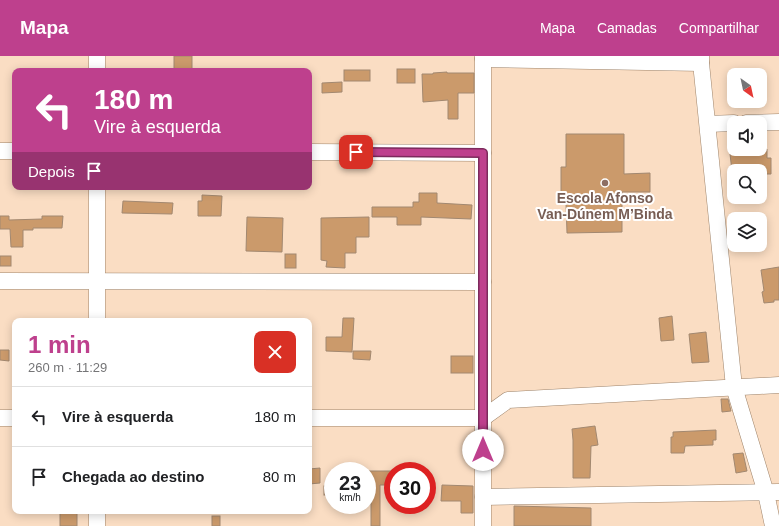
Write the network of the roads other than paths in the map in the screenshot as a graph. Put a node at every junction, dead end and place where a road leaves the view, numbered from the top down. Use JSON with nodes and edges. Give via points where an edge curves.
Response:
{"nodes":[{"id":1,"x":97,"y":56,"type":"edge"},
{"id":2,"x":483,"y":58,"type":"edge"},
{"id":3,"x":701,"y":60,"type":"edge"},
{"id":4,"x":97,"y":68,"type":"edge"},
{"id":5,"x":767,"y":122,"type":"edge"},
{"id":6,"x":779,"y":122,"type":"edge"},
{"id":7,"x":727,"y":123,"type":"edge"},
{"id":8,"x":708,"y":124,"type":"junction"},
{"id":9,"x":0,"y":151,"type":"edge"},
{"id":10,"x":12,"y":151,"type":"edge"},
{"id":11,"x":312,"y":152,"type":"edge"},
{"id":12,"x":483,"y":153,"type":"junction"},
{"id":13,"x":97,"y":190,"type":"edge"},
{"id":14,"x":0,"y":281,"type":"edge"},
{"id":15,"x":97,"y":281,"type":"junction"},
{"id":16,"x":483,"y":282,"type":"junction"},
{"id":17,"x":97,"y":318,"type":"edge"},
{"id":18,"x":779,"y":385,"type":"edge"},
{"id":19,"x":734,"y":387,"type":"junction"},
{"id":20,"x":0,"y":418,"type":"edge"},
{"id":21,"x":12,"y":418,"type":"edge"},
{"id":22,"x":312,"y":418,"type":"edge"},
{"id":23,"x":483,"y":418,"type":"junction"},
{"id":24,"x":773,"y":492,"type":"edge"},
{"id":25,"x":484,"y":497,"type":"junction"},
{"id":26,"x":97,"y":514,"type":"edge"},
{"id":27,"x":97,"y":526,"type":"edge"},
{"id":28,"x":484,"y":526,"type":"edge"},
{"id":29,"x":773,"y":526,"type":"edge"}],
"edges":[{"from":1,"to":4,"type":"street"},
{"from":2,"to":3,"type":"street"},
{"from":2,"to":12,"type":"street"},
{"from":3,"to":8,"type":"street"},
{"from":5,"to":6,"type":"street"},
{"from":7,"to":8,"type":"street"},
{"from":8,"to":19,"type":"street"},
{"from":9,"to":10,"type":"street"},
{"from":11,"to":12,"type":"street"},
{"from":12,"to":16,"type":"street"},
{"from":13,"to":15,"type":"street"},
{"from":14,"to":15,"type":"street"},
{"from":15,"to":16,"type":"street"},
{"from":15,"to":17,"type":"street"},
{"from":16,"to":23,"type":"street"},
{"from":18,"to":19,"type":"street"},
{"from":19,"to":23,"type":"street","via":[[508,400]]},
{"from":19,"to":24,"type":"street"},
{"from":20,"to":21,"type":"street"},
{"from":22,"to":23,"type":"street"},
{"from":23,"to":25,"type":"street"},
{"from":24,"to":25,"type":"street"},
{"from":24,"to":29,"type":"street"},
{"from":25,"to":28,"type":"street"},
{"from":26,"to":27,"type":"street"}]}
